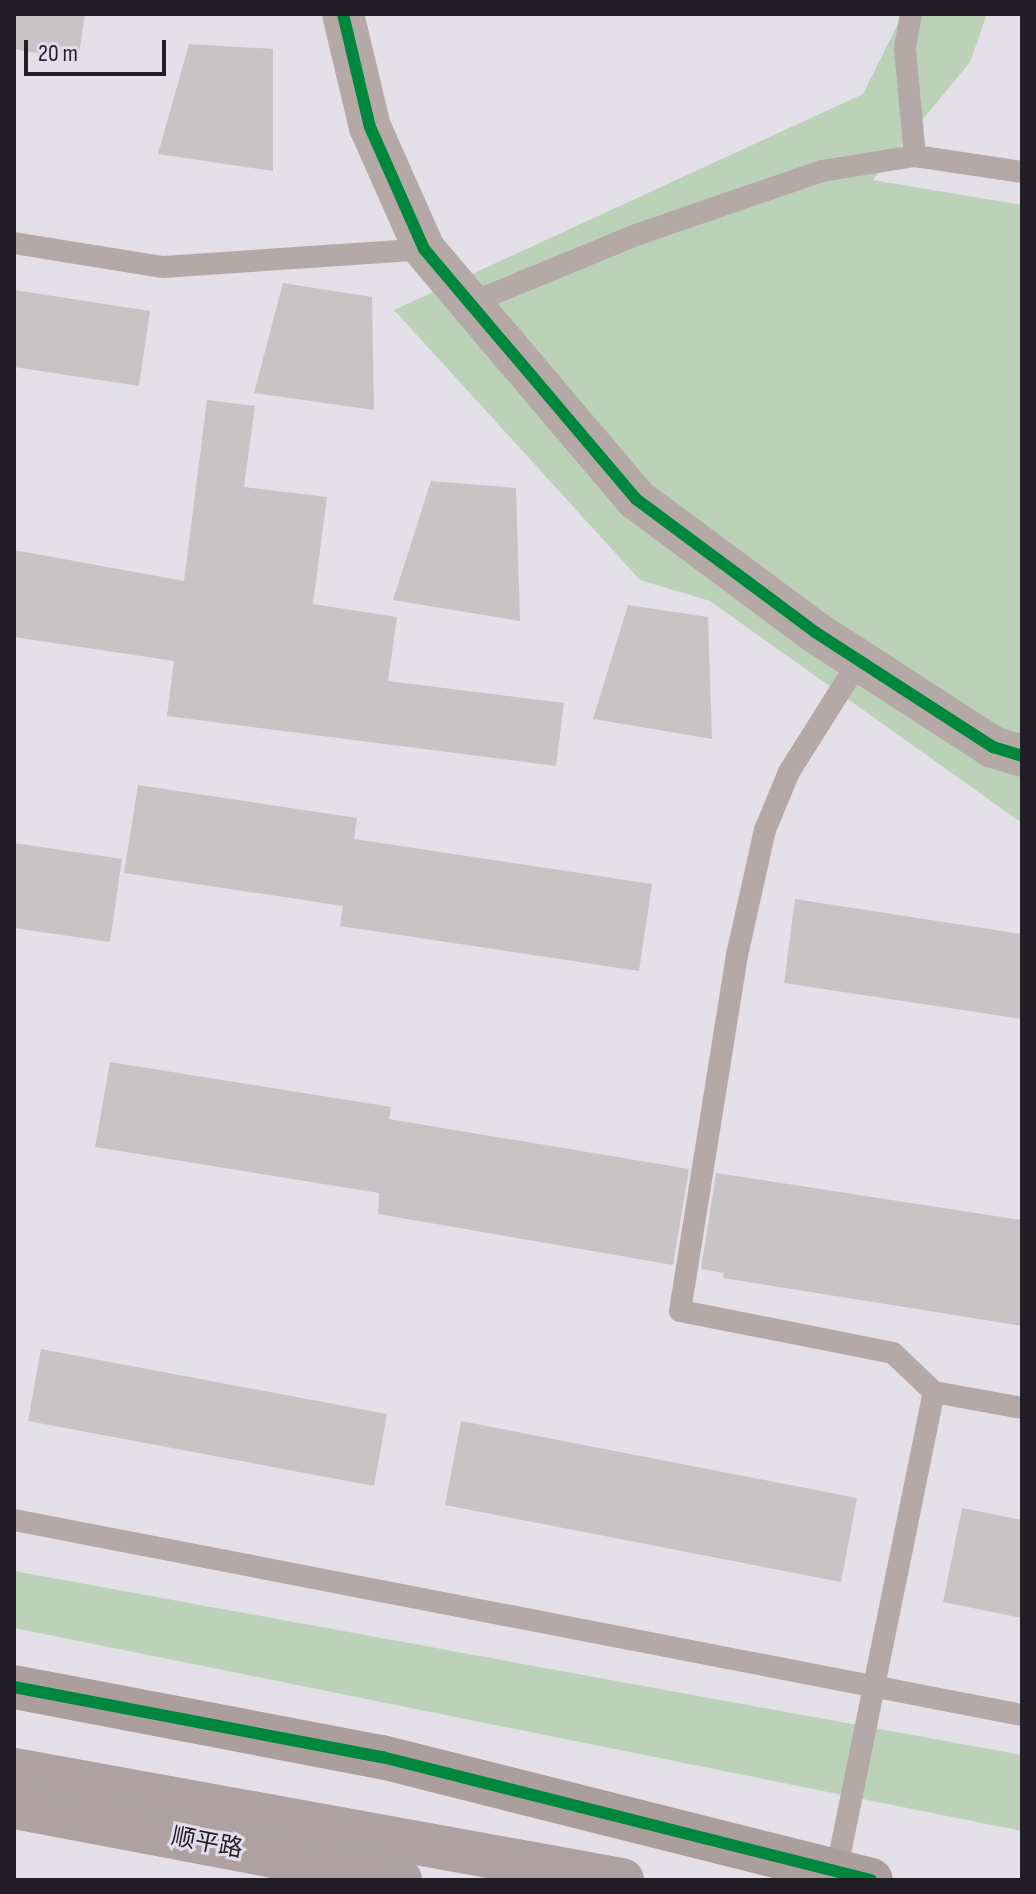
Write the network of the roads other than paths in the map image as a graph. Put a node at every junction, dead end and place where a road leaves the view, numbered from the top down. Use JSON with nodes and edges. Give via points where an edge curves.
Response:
{"nodes":[{"id":1,"x":343,"y":14,"type":"edge"},
{"id":2,"x":911,"y":14,"type":"edge"},
{"id":3,"x":915,"y":156,"type":"junction"},
{"id":4,"x":1022,"y":172,"type":"edge"},
{"id":5,"x":14,"y":243,"type":"edge"},
{"id":6,"x":424,"y":249,"type":"junction"},
{"id":7,"x":471,"y":303,"type":"junction"},
{"id":8,"x":859,"y":661,"type":"junction"},
{"id":9,"x":1022,"y":756,"type":"edge"},
{"id":10,"x":934,"y":1392,"type":"junction"},
{"id":11,"x":1022,"y":1408,"type":"edge"},
{"id":12,"x":14,"y":1520,"type":"edge"},
{"id":13,"x":14,"y":1687,"type":"edge"},
{"id":14,"x":874,"y":1687,"type":"junction"},
{"id":15,"x":1022,"y":1715,"type":"edge"},
{"id":16,"x":14,"y":1770,"type":"edge"},
{"id":17,"x":14,"y":1807,"type":"edge"},
{"id":18,"x":853,"y":1876,"type":"edge"},
{"id":19,"x":400,"y":1880,"type":"edge"},
{"id":20,"x":622,"y":1880,"type":"edge"}],
"edges":[{"from":1,"to":6,"type":"street","via":[[370,127]]},
{"from":2,"to":3,"type":"lane","via":[[905,49]]},
{"from":3,"to":4,"type":"lane"},
{"from":3,"to":7,"type":"lane","via":[[822,171],[636,235]]},
{"from":5,"to":6,"type":"lane","via":[[163,267]]},
{"from":6,"to":7,"type":"street"},
{"from":7,"to":8,"type":"street","via":[[636,499]]},
{"from":8,"to":9,"type":"street","via":[[993,747]]},
{"from":8,"to":10,"type":"lane","via":[[789,772],[765,830],[737,955],[680,1311],[893,1353]]},
{"from":10,"to":11,"type":"lane"},
{"from":10,"to":14,"type":"lane"},
{"from":12,"to":14,"type":"lane"},
{"from":13,"to":18,"type":"street","via":[[382,1757]]},
{"from":14,"to":15,"type":"lane"},
{"from":14,"to":18,"type":"lane"},
{"from":16,"to":20,"type":"main road"},
{"from":17,"to":19,"type":"main road","name":"顺平路"}]}
